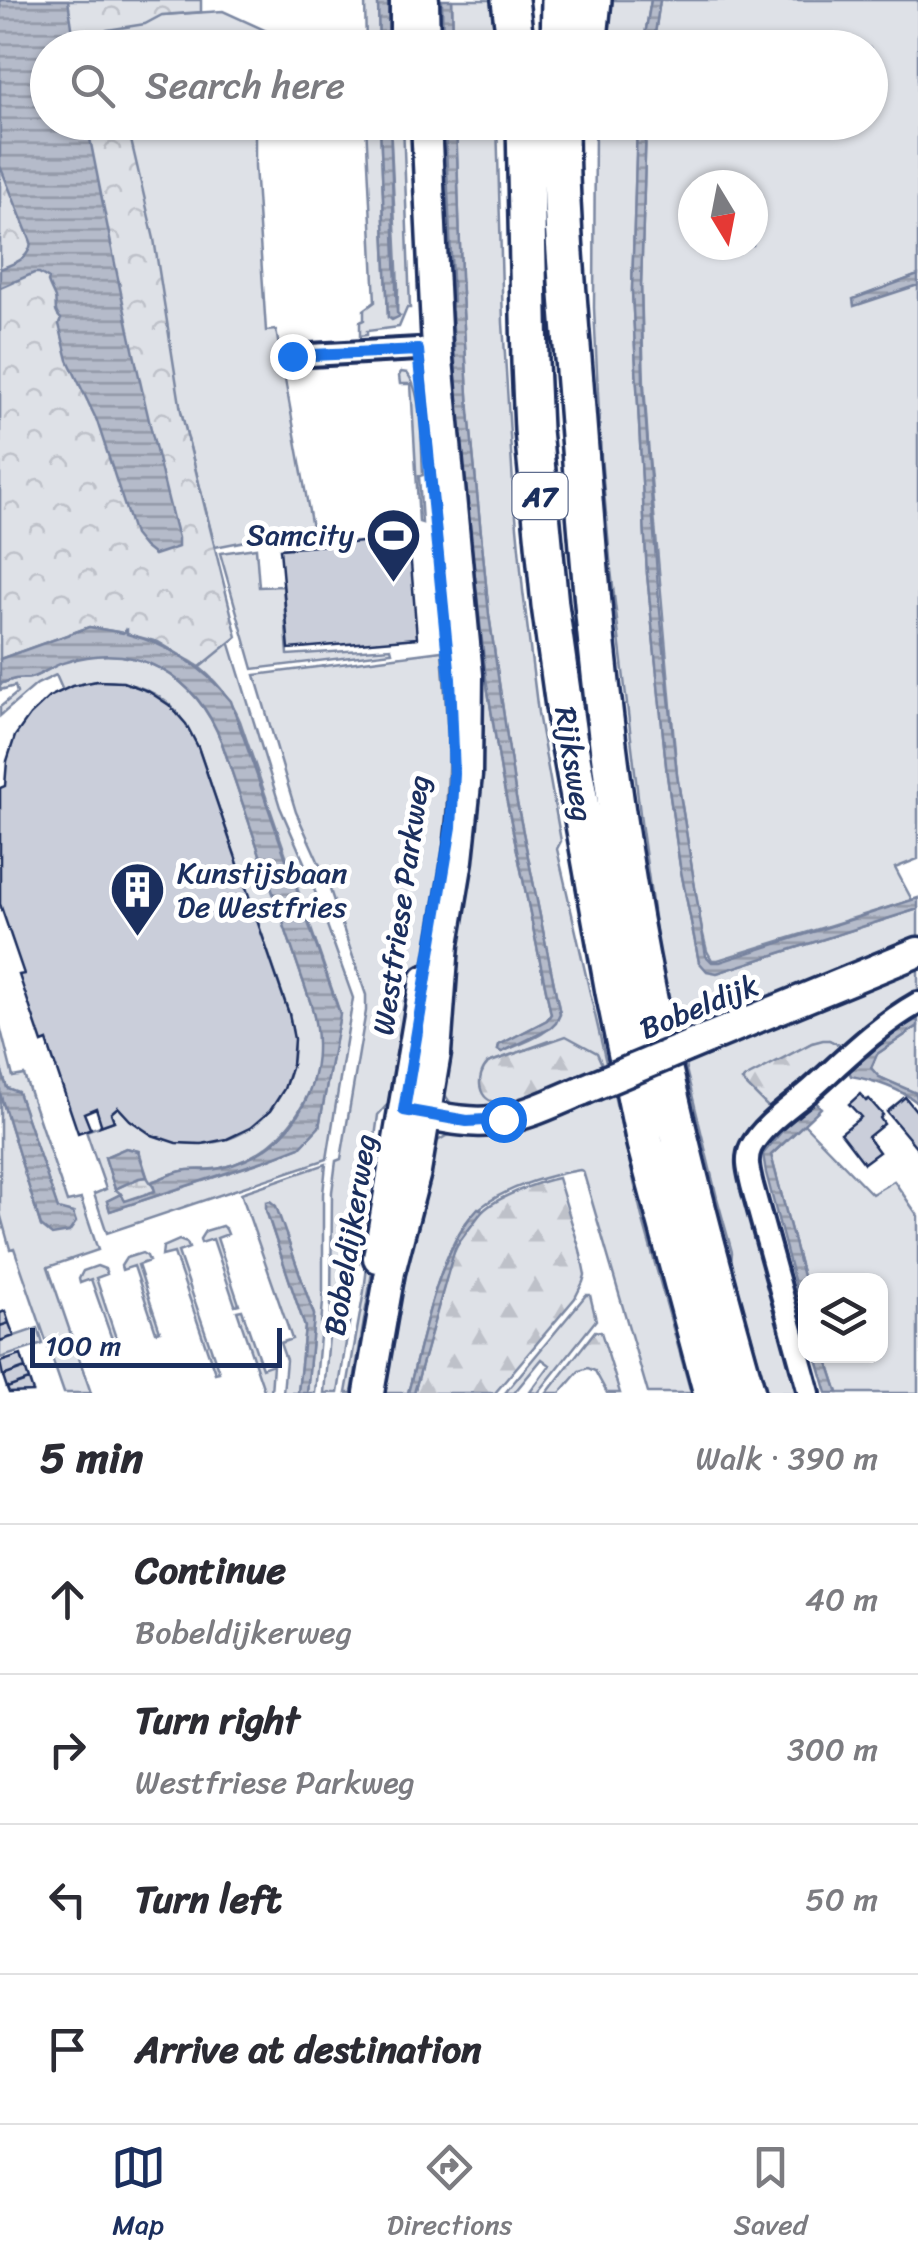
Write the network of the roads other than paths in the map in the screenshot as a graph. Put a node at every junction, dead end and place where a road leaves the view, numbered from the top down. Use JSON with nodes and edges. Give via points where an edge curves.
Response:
{"nodes":[{"id":1,"x":405,"y":0,"type":"edge"},
{"id":2,"x":424,"y":0,"type":"edge"},
{"id":3,"x":510,"y":0,"type":"edge"},
{"id":4,"x":526,"y":0,"type":"edge"},
{"id":5,"x":560,"y":0,"type":"edge"},
{"id":6,"x":593,"y":0,"type":"edge"},
{"id":7,"x":405,"y":30,"type":"edge"},
{"id":8,"x":425,"y":30,"type":"edge"},
{"id":9,"x":514,"y":30,"type":"edge"},
{"id":10,"x":526,"y":30,"type":"edge"},
{"id":11,"x":559,"y":30,"type":"edge"},
{"id":12,"x":590,"y":30,"type":"edge"},
{"id":13,"x":409,"y":140,"type":"edge"},
{"id":14,"x":426,"y":140,"type":"edge"},
{"id":15,"x":525,"y":140,"type":"edge"},
{"id":16,"x":560,"y":140,"type":"edge"},
{"id":17,"x":581,"y":140,"type":"edge"},
{"id":18,"x":570,"y":311,"type":"junction"},
{"id":19,"x":427,"y":349,"type":"junction"},
{"id":20,"x":292,"y":356,"type":"dead end"},
{"id":21,"x":918,"y":952,"type":"edge"},
{"id":22,"x":918,"y":1003,"type":"edge"},
{"id":23,"x":415,"y":1112,"type":"junction"},
{"id":24,"x":357,"y":1393,"type":"edge"},
{"id":25,"x":369,"y":1393,"type":"edge"},
{"id":26,"x":712,"y":1393,"type":"edge"},
{"id":27,"x":747,"y":1393,"type":"edge"},
{"id":28,"x":809,"y":1393,"type":"edge"}],
"edges":[{"from":1,"to":7,"type":"street"},
{"from":2,"to":8,"type":"street"},
{"from":3,"to":9,"type":"highway"},
{"from":4,"to":10,"type":"highway"},
{"from":5,"to":11,"type":"highway"},
{"from":6,"to":12,"type":"highway"},
{"from":13,"to":19,"type":"street","name":"Westfriese Parkweg"},
{"from":14,"to":19,"type":"street","name":"Westfriese Parkweg"},
{"from":15,"to":26,"type":"highway","name":"Rijksweg","number":"A7","via":[[533,430],[568,734],[645,1143]]},
{"from":16,"to":18,"type":"highway","name":"Rijksweg","number":"A7"},
{"from":17,"to":18,"type":"highway","number":"A7"},
{"from":18,"to":27,"type":"highway","name":"Rijksweg","number":"A7","via":[[592,602],[627,881],[671,1106]]},
{"from":19,"to":20,"type":"street"},
{"from":19,"to":23,"type":"street","name":"Westfriese Parkweg","via":[[454,774]]},
{"from":21,"to":23,"type":"street","name":"Bobeldijk","bridge":true,"via":[[503,1119]]},
{"from":22,"to":28,"type":"street","via":[[769,1126],[748,1154]]},
{"from":23,"to":24,"type":"street","name":"Bobeldijkerweg","via":[[386,1204]]},
{"from":23,"to":25,"type":"street","name":"Bobeldijkerweg","via":[[416,1172]]}]}
